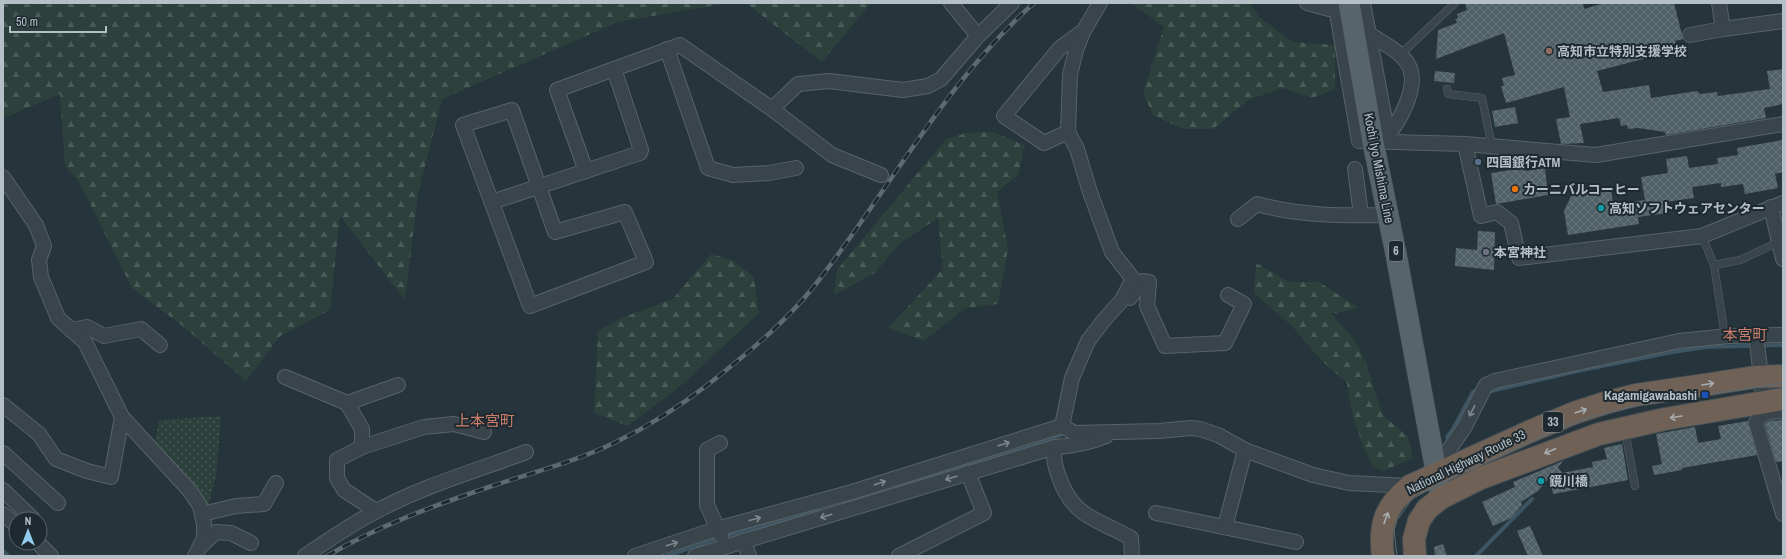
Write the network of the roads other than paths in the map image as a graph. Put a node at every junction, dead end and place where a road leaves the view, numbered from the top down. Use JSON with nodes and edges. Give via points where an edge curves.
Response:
{"nodes":[{"id":1,"x":951,"y":3,"type":"edge"},
{"id":2,"x":1012,"y":3,"type":"edge"},
{"id":3,"x":1100,"y":3,"type":"edge"},
{"id":4,"x":1307,"y":3,"type":"edge"},
{"id":5,"x":1363,"y":3,"type":"edge"},
{"id":6,"x":1455,"y":3,"type":"edge"},
{"id":7,"x":1719,"y":3,"type":"edge"},
{"id":8,"x":1341,"y":4,"type":"edge"},
{"id":9,"x":1783,"y":21,"type":"edge"},
{"id":10,"x":1723,"y":28,"type":"junction"},
{"id":11,"x":1083,"y":32,"type":"junction"},
{"id":12,"x":1368,"y":33,"type":"junction"},
{"id":13,"x":1690,"y":35,"type":"dead end"},
{"id":14,"x":978,"y":36,"type":"junction"},
{"id":15,"x":667,"y":49,"type":"junction"},
{"id":16,"x":1400,"y":55,"type":"junction"},
{"id":17,"x":614,"y":69,"type":"junction"},
{"id":18,"x":1448,"y":89,"type":"dead end"},
{"id":19,"x":772,"y":109,"type":"junction"},
{"id":20,"x":1783,"y":124,"type":"edge"},
{"id":21,"x":1068,"y":132,"type":"junction"},
{"id":22,"x":1381,"y":140,"type":"junction"},
{"id":23,"x":1465,"y":144,"type":"junction"},
{"id":24,"x":1492,"y":147,"type":"junction"},
{"id":25,"x":796,"y":168,"type":"dead end"},
{"id":26,"x":1354,"y":169,"type":"dead end"},
{"id":27,"x":586,"y":171,"type":"junction"},
{"id":28,"x":881,"y":175,"type":"dead end"},
{"id":29,"x":3,"y":177,"type":"edge"},
{"id":30,"x":539,"y":186,"type":"junction"},
{"id":31,"x":492,"y":202,"type":"junction"},
{"id":32,"x":1777,"y":205,"type":"edge"},
{"id":33,"x":1388,"y":214,"type":"junction"},
{"id":34,"x":1361,"y":215,"type":"junction"},
{"id":35,"x":1238,"y":219,"type":"dead end"},
{"id":36,"x":1702,"y":236,"type":"junction"},
{"id":37,"x":1781,"y":241,"type":"edge"},
{"id":38,"x":1783,"y":259,"type":"edge"},
{"id":39,"x":1714,"y":265,"type":"junction"},
{"id":40,"x":1228,"y":295,"type":"dead end"},
{"id":41,"x":1097,"y":328,"type":"junction"},
{"id":42,"x":71,"y":330,"type":"junction"},
{"id":43,"x":1783,"y":335,"type":"edge"},
{"id":44,"x":1725,"y":336,"type":"junction"},
{"id":45,"x":1757,"y":342,"type":"junction"},
{"id":46,"x":160,"y":345,"type":"dead end"},
{"id":47,"x":1783,"y":376,"type":"edge"},
{"id":48,"x":285,"y":377,"type":"dead end"},
{"id":49,"x":1761,"y":377,"type":"junction"},
{"id":50,"x":398,"y":385,"type":"dead end"},
{"id":51,"x":347,"y":403,"type":"junction"},
{"id":52,"x":1777,"y":404,"type":"edge"},
{"id":53,"x":3,"y":405,"type":"edge"},
{"id":54,"x":122,"y":417,"type":"junction"},
{"id":55,"x":1062,"y":426,"type":"junction"},
{"id":56,"x":1624,"y":428,"type":"junction"},
{"id":57,"x":484,"y":432,"type":"dead end"},
{"id":58,"x":1114,"y":432,"type":"junction"},
{"id":59,"x":720,"y":443,"type":"dead end"},
{"id":60,"x":362,"y":447,"type":"junction"},
{"id":61,"x":1055,"y":447,"type":"junction"},
{"id":62,"x":1245,"y":450,"type":"junction"},
{"id":63,"x":526,"y":452,"type":"dead end"},
{"id":64,"x":3,"y":453,"type":"edge"},
{"id":65,"x":1443,"y":471,"type":"junction"},
{"id":66,"x":968,"y":473,"type":"junction"},
{"id":67,"x":276,"y":484,"type":"dead end"},
{"id":68,"x":1410,"y":486,"type":"junction"},
{"id":69,"x":1635,"y":486,"type":"dead end"},
{"id":70,"x":3,"y":490,"type":"edge"},
{"id":71,"x":1442,"y":498,"type":"junction"},
{"id":72,"x":58,"y":503,"type":"dead end"},
{"id":73,"x":25,"y":511,"type":"edge"},
{"id":74,"x":376,"y":511,"type":"junction"},
{"id":75,"x":1156,"y":513,"type":"dead end"},
{"id":76,"x":202,"y":514,"type":"junction"},
{"id":77,"x":1783,"y":514,"type":"edge"},
{"id":78,"x":1225,"y":527,"type":"junction"},
{"id":79,"x":771,"y":532,"type":"junction"},
{"id":80,"x":721,"y":535,"type":"junction"},
{"id":81,"x":744,"y":541,"type":"junction"},
{"id":82,"x":1296,"y":542,"type":"dead end"},
{"id":83,"x":251,"y":543,"type":"dead end"},
{"id":84,"x":198,"y":551,"type":"edge"},
{"id":85,"x":1414,"y":554,"type":"edge"},
{"id":86,"x":305,"y":556,"type":"edge"},
{"id":87,"x":635,"y":556,"type":"edge"},
{"id":88,"x":695,"y":556,"type":"edge"},
{"id":89,"x":749,"y":556,"type":"edge"},
{"id":90,"x":899,"y":556,"type":"edge"},
{"id":91,"x":1132,"y":556,"type":"edge"},
{"id":92,"x":1383,"y":556,"type":"edge"}],
"edges":[{"from":1,"to":14,"type":"street"},
{"from":2,"to":14,"type":"street"},
{"from":3,"to":11,"type":"street"},
{"from":4,"to":8,"type":"street","via":[[1329,9]]},
{"from":5,"to":12,"type":"street"},
{"from":6,"to":16,"type":"lane"},
{"from":7,"to":10,"type":"street"},
{"from":8,"to":22,"type":"main road","name":"Kochi Iyo Mishima Line","number":"6"},
{"from":9,"to":10,"type":"street"},
{"from":10,"to":13,"type":"street"},
{"from":11,"to":21,"type":"street","via":[[1070,75]]},
{"from":11,"to":21,"type":"street","via":[[1060,48],[1004,116],[1044,143]]},
{"from":12,"to":16,"type":"street"},
{"from":12,"to":22,"type":"street"},
{"from":14,"to":19,"type":"street","via":[[942,79],[928,86],[903,90],[829,81],[798,84]]},
{"from":15,"to":17,"type":"street"},
{"from":15,"to":19,"type":"street","via":[[680,45]]},
{"from":15,"to":25,"type":"street","via":[[708,168],[733,175]]},
{"from":16,"to":22,"type":"street","via":[[1412,73],[1412,83],[1393,131]]},
{"from":17,"to":27,"type":"street","via":[[641,150],[640,153]]},
{"from":17,"to":27,"type":"street","via":[[557,90]]},
{"from":18,"to":24,"type":"lane","via":[[1448,94],[1482,98]]},
{"from":19,"to":28,"type":"street","via":[[832,155]]},
{"from":20,"to":24,"type":"street","via":[[1596,155]]},
{"from":21,"to":41,"type":"street","via":[[1112,252],[1132,279],[1122,300]]},
{"from":22,"to":23,"type":"street"},
{"from":22,"to":33,"type":"main road","name":"Kochi Iyo Mishima Line","number":"6"},
{"from":23,"to":24,"type":"street"},
{"from":23,"to":36,"type":"street","via":[[1481,216],[1497,212],[1512,223],[1519,258]]},
{"from":26,"to":34,"type":"street"},
{"from":27,"to":30,"type":"street"},
{"from":29,"to":42,"type":"street","via":[[36,225],[44,246],[39,260],[41,277],[58,318]]},
{"from":30,"to":31,"type":"street"},
{"from":30,"to":31,"type":"street","via":[[512,110],[463,125]]},
{"from":30,"to":31,"type":"street","via":[[555,232],[625,212],[646,262],[530,306]]},
{"from":32,"to":36,"type":"street"},
{"from":32,"to":37,"type":"street"},
{"from":33,"to":34,"type":"street"},
{"from":33,"to":65,"type":"main road","name":"Kochi Iyo Mishima Line","number":"6"},
{"from":34,"to":35,"type":"street","via":[[1281,211],[1257,204]]},
{"from":36,"to":39,"type":"lane"},
{"from":37,"to":38,"type":"street"},
{"from":37,"to":39,"type":"lane","via":[[1740,260]]},
{"from":39,"to":44,"type":"lane"},
{"from":40,"to":41,"type":"street","via":[[1244,304],[1225,342],[1165,346],[1147,306],[1149,282],[1143,281],[1108,326]]},
{"from":41,"to":55,"type":"street","via":[[1088,341],[1072,378]]},
{"from":42,"to":46,"type":"street","via":[[87,328],[104,336],[141,329]]},
{"from":42,"to":54,"type":"street","via":[[85,342]]},
{"from":43,"to":45,"type":"street"},
{"from":44,"to":45,"type":"street"},
{"from":44,"to":65,"type":"street","one_way":true,"via":[[1679,341],[1486,385],[1464,428],[1446,454]]},
{"from":45,"to":49,"type":"street"},
{"from":47,"to":49,"type":"highway","name":"National Highway Route 33","number":"33"},
{"from":48,"to":51,"type":"street"},
{"from":49,"to":52,"type":"street"},
{"from":65,"to":49,"type":"highway","name":"National Highway Route 33","number":"33","one_way":true,"via":[[1566,416],[1605,403],[1636,395]]},
{"from":50,"to":51,"type":"street"},
{"from":51,"to":60,"type":"street","via":[[362,429]]},
{"from":52,"to":56,"type":"highway","name":"National Highway Route 33","number":"33","one_way":true,"via":[[1664,419]]},
{"from":52,"to":77,"type":"street","via":[[1758,417],[1756,423]]},
{"from":53,"to":54,"type":"street","via":[[38,434],[56,459],[111,477]]},
{"from":54,"to":76,"type":"street","via":[[190,491]]},
{"from":55,"to":58,"type":"street","via":[[1074,433]]},
{"from":80,"to":55,"type":"street","one_way":true},
{"from":56,"to":69,"type":"lane"},
{"from":56,"to":71,"type":"highway","name":"National Highway Route 33","number":"33","one_way":true,"via":[[1561,447],[1481,478]]},
{"from":57,"to":60,"type":"street","via":[[454,424],[424,427]]},
{"from":58,"to":61,"type":"street","via":[[1094,442]]},
{"from":58,"to":62,"type":"street","via":[[1200,429],[1218,435]]},
{"from":59,"to":80,"type":"street","via":[[707,450],[707,505]]},
{"from":60,"to":74,"type":"street","via":[[337,460],[337,478],[344,490]]},
{"from":61,"to":66,"type":"street"},
{"from":61,"to":91,"type":"street","via":[[1053,462],[1066,497],[1082,513],[1131,538]]},
{"from":62,"to":68,"type":"street","via":[[1313,475],[1349,483]]},
{"from":62,"to":78,"type":"street"},
{"from":63,"to":74,"type":"street","via":[[431,487]]},
{"from":64,"to":72,"type":"street"},
{"from":65,"to":68,"type":"highway","name":"National Highway Route 33","number":"33"},
{"from":65,"to":71,"type":"main road","name":"Kochi Iyo Mishima Line","number":"6"},
{"from":66,"to":79,"type":"street","one_way":true},
{"from":66,"to":90,"type":"street","via":[[984,513]]},
{"from":67,"to":76,"type":"street","via":[[264,504],[236,506]]},
{"from":92,"to":68,"type":"highway","name":"National Highway Route 33","number":"33","one_way":true,"via":[[1381,540],[1388,510],[1398,496]]},
{"from":70,"to":73,"type":"street"},
{"from":71,"to":85,"type":"highway","name":"National Highway Route 33","number":"33","via":[[1427,509],[1419,521],[1414,539]]},
{"from":74,"to":86,"type":"street"},
{"from":75,"to":78,"type":"street"},
{"from":76,"to":84,"type":"street","via":[[204,538]]},
{"from":78,"to":82,"type":"street"},
{"from":79,"to":80,"type":"street"},
{"from":79,"to":81,"type":"street"},
{"from":87,"to":80,"type":"street","one_way":true},
{"from":81,"to":88,"type":"street"},
{"from":81,"to":89,"type":"street"},
{"from":83,"to":84,"type":"street","via":[[231,533],[216,532]]}]}
